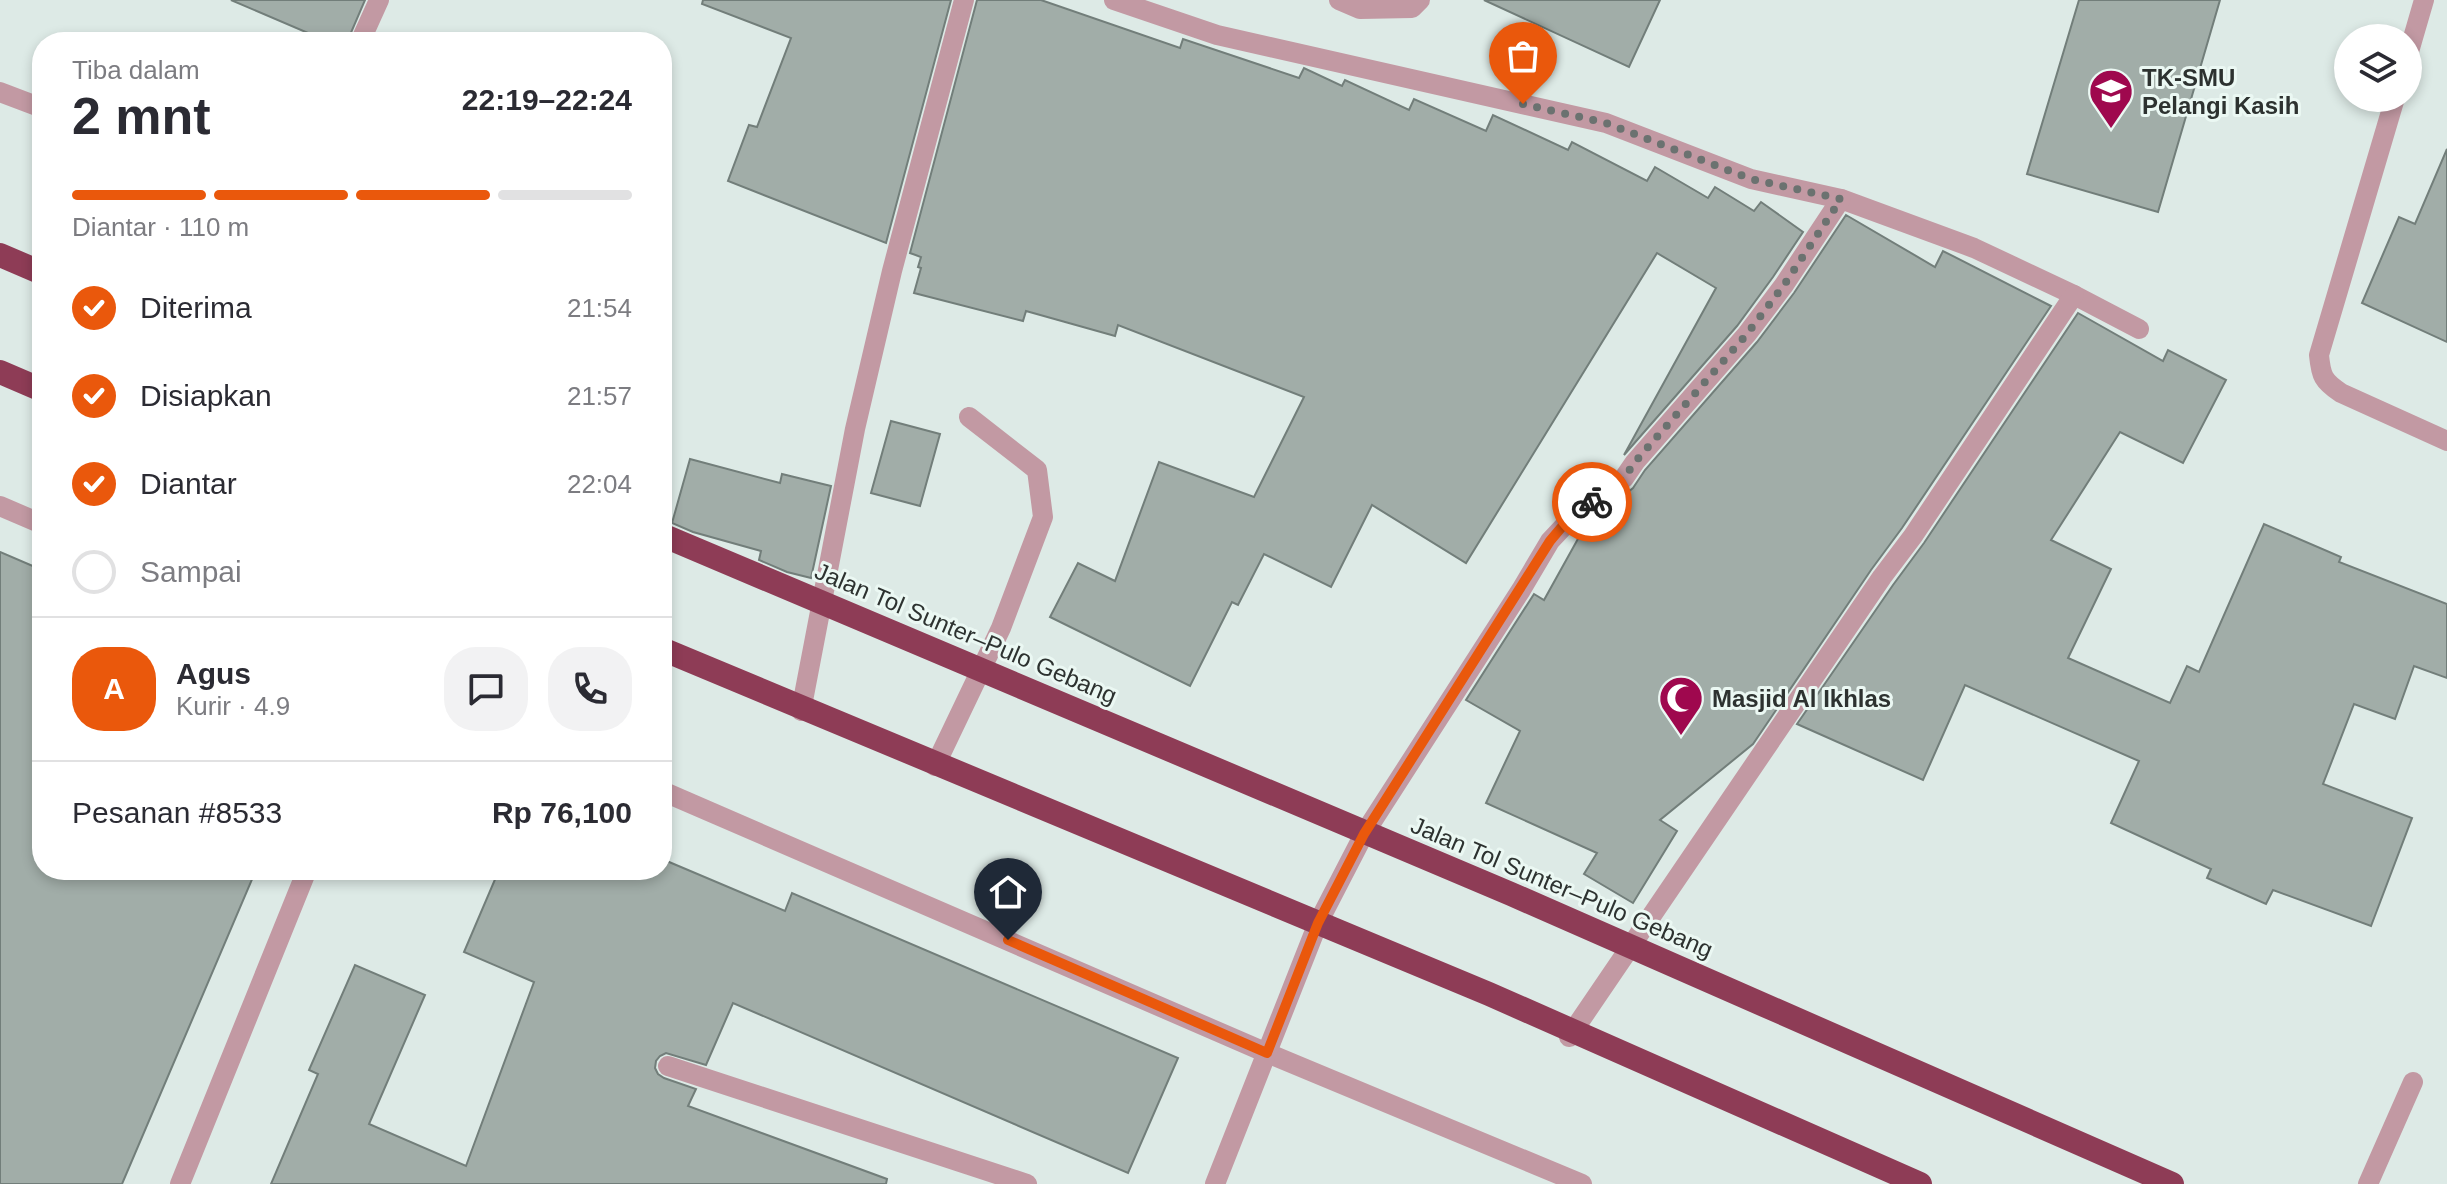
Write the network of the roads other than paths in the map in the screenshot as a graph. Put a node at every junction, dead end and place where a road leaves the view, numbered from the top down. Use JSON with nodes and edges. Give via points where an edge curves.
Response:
{"nodes":[{"id":1,"x":379,"y":0,"type":"edge"},
{"id":2,"x":964,"y":0,"type":"edge"},
{"id":3,"x":1114,"y":0,"type":"edge"},
{"id":4,"x":1339,"y":0,"type":"edge"},
{"id":5,"x":1420,"y":0,"type":"edge"},
{"id":6,"x":2424,"y":0,"type":"edge"},
{"id":7,"x":2417,"y":24,"type":"edge"},
{"id":8,"x":365,"y":32,"type":"edge"},
{"id":9,"x":0,"y":92,"type":"edge"},
{"id":10,"x":32,"y":104,"type":"edge"},
{"id":11,"x":2391,"y":112,"type":"edge"},
{"id":12,"x":1841,"y":199,"type":"junction"},
{"id":13,"x":0,"y":255,"type":"edge"},
{"id":14,"x":32,"y":269,"type":"edge"},
{"id":15,"x":2074,"y":295,"type":"junction"},
{"id":16,"x":2139,"y":329,"type":"dead end"},
{"id":17,"x":0,"y":372,"type":"edge"},
{"id":18,"x":32,"y":386,"type":"edge"},
{"id":19,"x":969,"y":417,"type":"dead end"},
{"id":20,"x":2447,"y":441,"type":"edge"},
{"id":21,"x":0,"y":506,"type":"edge"},
{"id":22,"x":32,"y":520,"type":"edge"},
{"id":23,"x":672,"y":539,"type":"edge"},
{"id":24,"x":672,"y":653,"type":"edge"},
{"id":25,"x":801,"y":711,"type":"dead end"},
{"id":26,"x":935,"y":766,"type":"dead end"},
{"id":27,"x":672,"y":795,"type":"edge"},
{"id":28,"x":303,"y":880,"type":"edge"},
{"id":29,"x":1569,"y":1037,"type":"dead end"},
{"id":30,"x":1267,"y":1053,"type":"junction"},
{"id":31,"x":668,"y":1066,"type":"dead end"},
{"id":32,"x":2413,"y":1082,"type":"dead end"},
{"id":33,"x":180,"y":1184,"type":"edge"},
{"id":34,"x":1027,"y":1184,"type":"edge"},
{"id":35,"x":1215,"y":1184,"type":"edge"},
{"id":36,"x":1582,"y":1184,"type":"edge"},
{"id":37,"x":1920,"y":1184,"type":"edge"},
{"id":38,"x":2172,"y":1184,"type":"edge"},
{"id":39,"x":2368,"y":1184,"type":"edge"}],
"edges":[{"from":1,"to":8,"type":"street"},
{"from":2,"to":25,"type":"street","via":[[855,429]]},
{"from":3,"to":12,"type":"street","via":[[1217,35],[1606,123],[1751,179]]},
{"from":4,"to":5,"type":"street","via":[[1360,9],[1412,8]]},
{"from":6,"to":7,"type":"street"},
{"from":9,"to":10,"type":"street"},
{"from":11,"to":20,"type":"street","via":[[2319,355],[2320,374],[2341,393]]},
{"from":12,"to":15,"type":"street","via":[[1974,248]]},
{"from":12,"to":30,"type":"street","via":[[1747,334],[1624,478],[1581,508],[1550,541],[1364,834],[1318,923]]},
{"from":13,"to":14,"type":"highway"},
{"from":15,"to":16,"type":"street"},
{"from":15,"to":29,"type":"street"},
{"from":17,"to":18,"type":"highway"},
{"from":19,"to":26,"type":"street","via":[[1037,470],[1043,517],[1001,628]]},
{"from":21,"to":22,"type":"street"},
{"from":23,"to":38,"type":"highway","name":"Jalan Tol Sunter–Pulo Gebang","bridge":true,"via":[[1511,894]]},
{"from":24,"to":37,"type":"highway","bridge":true,"via":[[1489,994]]},
{"from":27,"to":30,"type":"street"},
{"from":28,"to":33,"type":"street"},
{"from":30,"to":35,"type":"street"},
{"from":30,"to":36,"type":"street"},
{"from":31,"to":34,"type":"street"},
{"from":32,"to":39,"type":"street"}]}
